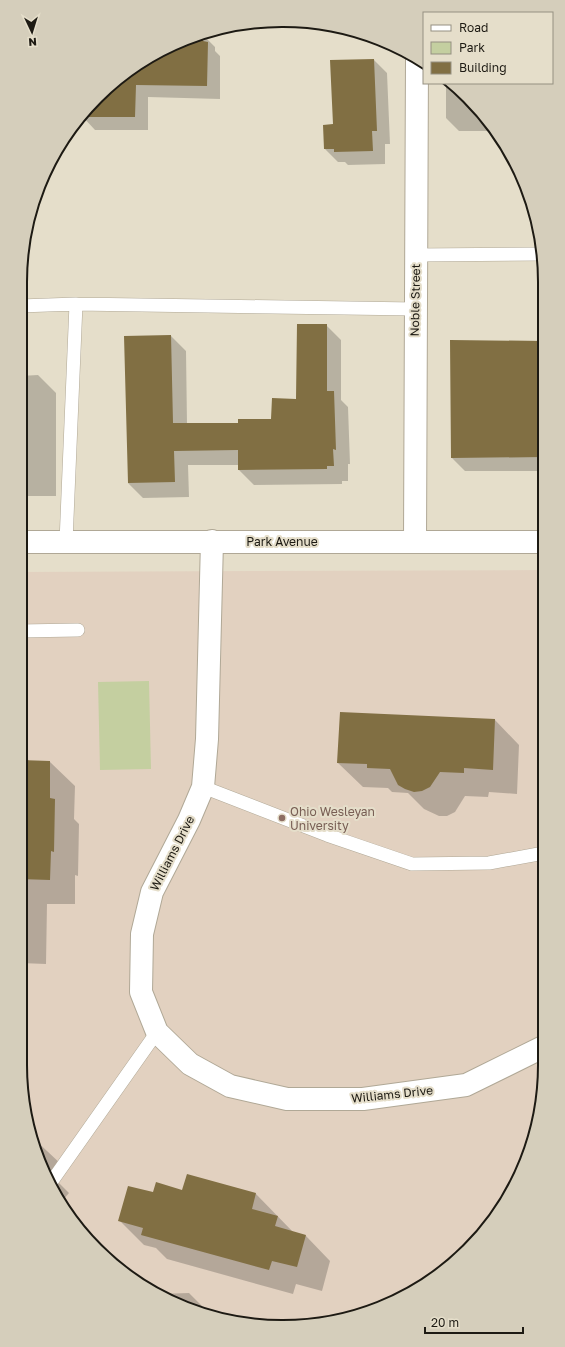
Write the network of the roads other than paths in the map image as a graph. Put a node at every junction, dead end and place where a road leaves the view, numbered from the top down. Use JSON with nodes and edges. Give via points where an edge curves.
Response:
{"nodes":[{"id":1,"x":417,"y":65,"type":"edge"},
{"id":2,"x":536,"y":254,"type":"edge"},
{"id":3,"x":416,"y":255,"type":"junction"},
{"id":4,"x":76,"y":304,"type":"junction"},
{"id":5,"x":27,"y":306,"type":"edge"},
{"id":6,"x":415,"y":309,"type":"junction"},
{"id":7,"x":212,"y":541,"type":"junction"},
{"id":8,"x":27,"y":542,"type":"edge"},
{"id":9,"x":66,"y":542,"type":"junction"},
{"id":10,"x":415,"y":542,"type":"junction"},
{"id":11,"x":538,"y":542,"type":"edge"},
{"id":12,"x":78,"y":630,"type":"dead end"},
{"id":13,"x":27,"y":631,"type":"edge"},
{"id":14,"x":203,"y":787,"type":"junction"},
{"id":15,"x":538,"y":854,"type":"edge"},
{"id":16,"x":157,"y":1032,"type":"junction"},
{"id":17,"x":538,"y":1049,"type":"edge"},
{"id":18,"x":53,"y":1179,"type":"edge"}],
"edges":[{"from":1,"to":3,"type":"street","name":"Noble Street"},
{"from":2,"to":3,"type":"lane"},
{"from":3,"to":6,"type":"street","name":"Noble Street"},
{"from":4,"to":5,"type":"lane"},
{"from":4,"to":6,"type":"lane"},
{"from":4,"to":9,"type":"lane"},
{"from":6,"to":10,"type":"street","name":"Noble Street"},
{"from":7,"to":9,"type":"street","name":"Park Avenue"},
{"from":7,"to":10,"type":"street","name":"Park Avenue"},
{"from":7,"to":14,"type":"street","name":"Williams Drive","via":[[207,740]]},
{"from":8,"to":9,"type":"street","name":"Park Avenue"},
{"from":10,"to":11,"type":"street","name":"Park Avenue"},
{"from":12,"to":13,"type":"lane"},
{"from":14,"to":15,"type":"lane","via":[[327,835],[412,864],[489,863]]},
{"from":14,"to":16,"type":"street","name":"Williams Drive","via":[[190,820],[152,892],[142,934],[141,992]]},
{"from":16,"to":17,"type":"street","name":"Williams Drive","via":[[190,1064],[230,1086],[287,1099],[363,1099],[466,1085]]},
{"from":16,"to":18,"type":"lane"}]}
